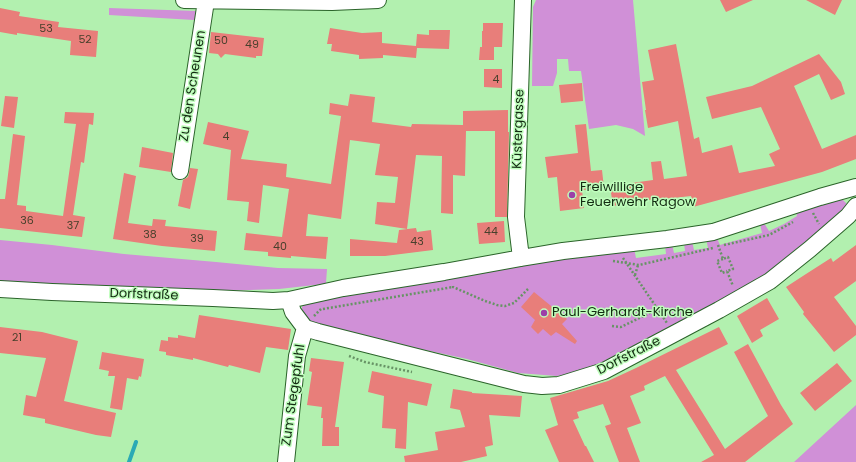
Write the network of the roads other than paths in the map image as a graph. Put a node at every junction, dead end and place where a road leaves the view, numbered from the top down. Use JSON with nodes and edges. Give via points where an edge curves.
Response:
{"nodes":[{"id":1,"x":184,"y":0,"type":"edge"},
{"id":2,"x":378,"y":0,"type":"edge"},
{"id":3,"x":523,"y":0,"type":"edge"},
{"id":4,"x":206,"y":1,"type":"edge"},
{"id":5,"x":180,"y":171,"type":"dead end"},
{"id":6,"x":856,"y":187,"type":"edge"},
{"id":7,"x":856,"y":206,"type":"edge"},
{"id":8,"x":521,"y":258,"type":"junction"},
{"id":9,"x":0,"y":289,"type":"edge"},
{"id":10,"x":291,"y":306,"type":"junction"},
{"id":11,"x":305,"y":328,"type":"junction"},
{"id":12,"x":286,"y":462,"type":"edge"}],
"edges":[{"from":1,"to":4,"type":"street"},
{"from":2,"to":4,"type":"street"},
{"from":3,"to":8,"type":"street","name":"Küstergasse","via":[[516,217]]},
{"from":4,"to":5,"type":"street","name":"Zu den Scheunen"},
{"from":6,"to":8,"type":"street","name":"Dorfstraße","via":[[713,232]]},
{"from":7,"to":11,"type":"street","name":"Dorfstraße","via":[[824,237],[770,281],[604,371],[559,384],[524,384]]},
{"from":8,"to":10,"type":"street","name":"Dorfstraße","via":[[343,288]]},
{"from":9,"to":10,"type":"street","name":"Dorfstraße","via":[[273,301]]},
{"from":10,"to":11,"type":"street"},
{"from":11,"to":12,"type":"street","name":"Zum Stegepfuhl","via":[[297,356]]}]}
